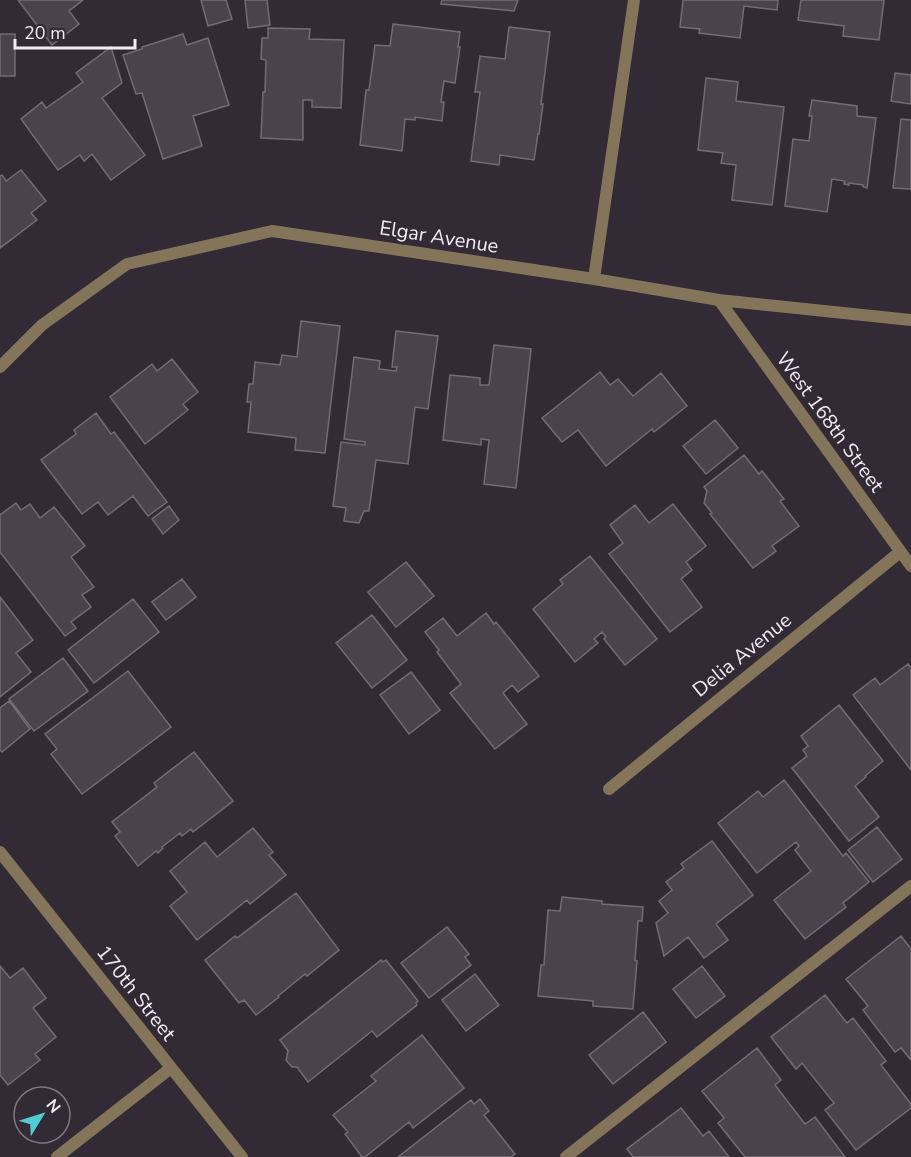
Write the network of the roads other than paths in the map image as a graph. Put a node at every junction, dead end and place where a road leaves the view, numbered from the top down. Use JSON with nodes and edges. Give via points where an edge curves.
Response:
{"nodes":[{"id":1,"x":634,"y":0,"type":"edge"},
{"id":2,"x":594,"y":279,"type":"junction"},
{"id":3,"x":718,"y":300,"type":"junction"},
{"id":4,"x":911,"y":320,"type":"edge"},
{"id":5,"x":0,"y":367,"type":"edge"},
{"id":6,"x":900,"y":552,"type":"junction"},
{"id":7,"x":911,"y":566,"type":"edge"},
{"id":8,"x":609,"y":789,"type":"dead end"},
{"id":9,"x":0,"y":852,"type":"edge"},
{"id":10,"x":911,"y":886,"type":"edge"},
{"id":11,"x":171,"y":1068,"type":"junction"},
{"id":12,"x":57,"y":1157,"type":"edge"},
{"id":13,"x":242,"y":1157,"type":"edge"},
{"id":14,"x":566,"y":1157,"type":"edge"}],
"edges":[{"from":1,"to":2,"type":"street"},
{"from":2,"to":3,"type":"street","name":"Elgar Avenue"},
{"from":2,"to":5,"type":"street","name":"Elgar Avenue","via":[[272,231],[127,264],[42,324]]},
{"from":3,"to":4,"type":"street","name":"Elgar Avenue"},
{"from":3,"to":6,"type":"street","name":"West 168th Street"},
{"from":6,"to":7,"type":"street","name":"West 168th Street"},
{"from":6,"to":8,"type":"street","name":"Delia Avenue"},
{"from":9,"to":11,"type":"street","name":"170th Street"},
{"from":10,"to":14,"type":"street"},
{"from":11,"to":12,"type":"street"},
{"from":11,"to":13,"type":"street","name":"170th Street"}]}
